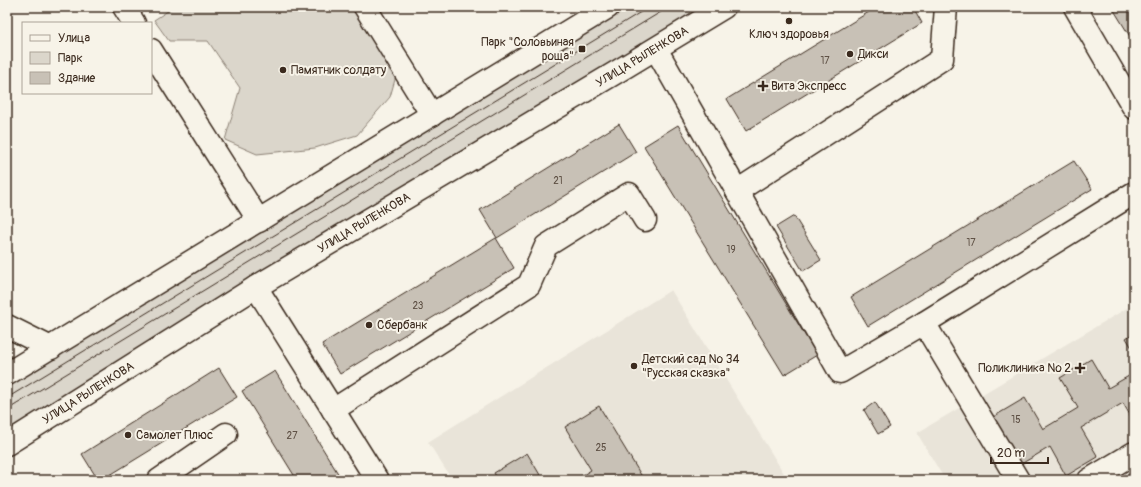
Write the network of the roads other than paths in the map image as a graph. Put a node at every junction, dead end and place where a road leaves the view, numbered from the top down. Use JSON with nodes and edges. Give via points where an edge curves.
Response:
{"nodes":[{"id":1,"x":124,"y":7,"type":"edge"},
{"id":2,"x":365,"y":7,"type":"edge"},
{"id":3,"x":608,"y":7,"type":"edge"},
{"id":4,"x":724,"y":7,"type":"edge"},
{"id":5,"x":946,"y":7,"type":"edge"},
{"id":6,"x":1075,"y":7,"type":"edge"},
{"id":7,"x":133,"y":22,"type":"edge"},
{"id":8,"x":656,"y":49,"type":"junction"},
{"id":9,"x":152,"y":52,"type":"edge"},
{"id":10,"x":1134,"y":108,"type":"edge"},
{"id":11,"x":432,"y":115,"type":"junction"},
{"id":12,"x":737,"y":191,"type":"junction"},
{"id":13,"x":1134,"y":194,"type":"edge"},
{"id":14,"x":645,"y":220,"type":"dead end"},
{"id":15,"x":259,"y":221,"type":"junction"},
{"id":16,"x":256,"y":287,"type":"junction"},
{"id":17,"x":924,"y":323,"type":"junction"},
{"id":18,"x":7,"y":326,"type":"edge"},
{"id":19,"x":51,"y":348,"type":"junction"},
{"id":20,"x":7,"y":374,"type":"edge"},
{"id":21,"x":333,"y":410,"type":"junction"},
{"id":22,"x":226,"y":434,"type":"dead end"},
{"id":23,"x":7,"y":444,"type":"edge"},
{"id":24,"x":1134,"y":453,"type":"edge"},
{"id":25,"x":159,"y":480,"type":"edge"},
{"id":26,"x":377,"y":480,"type":"edge"},
{"id":27,"x":1018,"y":480,"type":"edge"},
{"id":28,"x":1089,"y":480,"type":"edge"}],
"edges":[{"from":1,"to":7,"type":"street"},
{"from":2,"to":11,"type":"street"},
{"from":3,"to":11,"type":"street"},
{"from":4,"to":8,"type":"street","name":"УЛИЦА РЫЛЕНКОВА"},
{"from":5,"to":12,"type":"street","via":[[942,59]]},
{"from":6,"to":10,"type":"street"},
{"from":8,"to":12,"type":"street"},
{"from":8,"to":16,"type":"street","name":"УЛИЦА РЫЛЕНКОВА"},
{"from":9,"to":15,"type":"street"},
{"from":11,"to":15,"type":"street"},
{"from":12,"to":17,"type":"street","via":[[840,372]]},
{"from":13,"to":17,"type":"street"},
{"from":14,"to":21,"type":"street","via":[[629,194],[546,246],[529,285]]},
{"from":15,"to":19,"type":"street"},
{"from":16,"to":21,"type":"street"},
{"from":16,"to":23,"type":"street","name":"УЛИЦА РЫЛЕНКОВА"},
{"from":17,"to":27,"type":"street"},
{"from":18,"to":19,"type":"street"},
{"from":19,"to":20,"type":"street"},
{"from":21,"to":26,"type":"street"},
{"from":22,"to":25,"type":"street"},
{"from":24,"to":28,"type":"street"}]}
